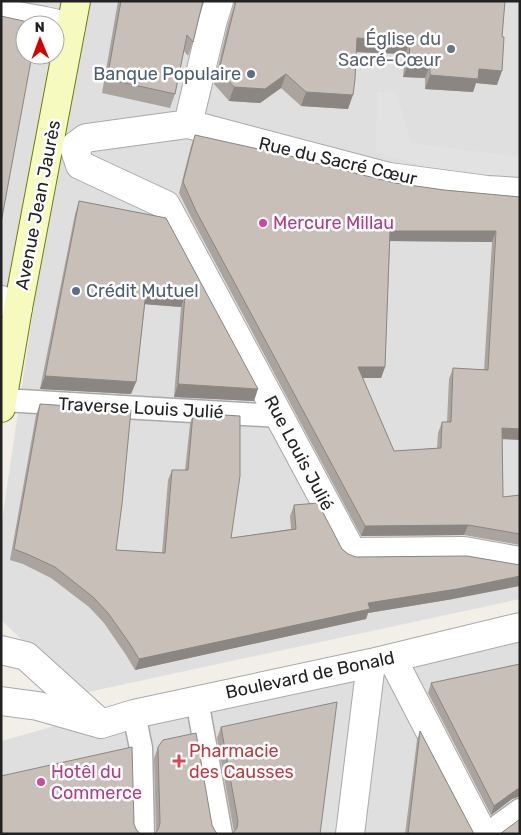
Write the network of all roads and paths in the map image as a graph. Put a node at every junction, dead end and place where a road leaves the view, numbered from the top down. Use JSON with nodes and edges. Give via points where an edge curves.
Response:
{"nodes":[{"id":1,"x":219,"y":1,"type":"edge"},
{"id":2,"x":36,"y":11,"type":"edge"},
{"id":3,"x":1,"y":13,"type":"edge"},
{"id":4,"x":74,"y":14,"type":"edge"},
{"id":5,"x":188,"y":124,"type":"junction"},
{"id":6,"x":62,"y":144,"type":"junction"},
{"id":7,"x":520,"y":192,"type":"edge"},
{"id":8,"x":10,"y":304,"type":"edge"},
{"id":9,"x":2,"y":404,"type":"edge"},
{"id":10,"x":279,"y":416,"type":"junction"},
{"id":11,"x":520,"y":561,"type":"edge"},
{"id":12,"x":520,"y":627,"type":"edge"},
{"id":13,"x":1,"y":650,"type":"edge"},
{"id":14,"x":381,"y":660,"type":"junction"},
{"id":15,"x":197,"y":700,"type":"junction"},
{"id":16,"x":1,"y":701,"type":"edge"},
{"id":17,"x":134,"y":714,"type":"junction"},
{"id":18,"x":101,"y":724,"type":"junction"},
{"id":19,"x":520,"y":810,"type":"edge"},
{"id":20,"x":143,"y":834,"type":"edge"},
{"id":21,"x":221,"y":834,"type":"edge"},
{"id":22,"x":350,"y":834,"type":"edge"},
{"id":23,"x":483,"y":834,"type":"edge"},
{"id":24,"x":487,"y":834,"type":"edge"}],
"edges":[{"from":1,"to":5,"type":"street"},
{"from":2,"to":3,"type":"street"},
{"from":2,"to":4,"type":"street"},
{"from":4,"to":6,"type":"main road","name":"Avenue Jean Jaurès"},
{"from":5,"to":6,"type":"street"},
{"from":5,"to":7,"type":"street","name":"Rue du Sacré Cœur","via":[[389,177]]},
{"from":6,"to":8,"type":"main road","name":"Avenue Jean Jaurès"},
{"from":6,"to":10,"type":"street","name":"Rue Louis Julié","via":[[80,165],[166,205]]},
{"from":8,"to":9,"type":"main road","name":"Avenue Jean Jaurès"},
{"from":9,"to":10,"type":"street","name":"Traverse Louis Julié"},
{"from":10,"to":11,"type":"street","name":"Rue Louis Julié","via":[[352,552],[464,551]]},
{"from":12,"to":14,"type":"street","name":"Boulevard de Bonald"},
{"from":13,"to":18,"type":"street","via":[[26,656]]},
{"from":14,"to":15,"type":"street","name":"Boulevard de Bonald"},
{"from":14,"to":22,"type":"street"},
{"from":14,"to":23,"type":"street"},
{"from":15,"to":17,"type":"street","name":"Boulevard de Bonald"},
{"from":15,"to":21,"type":"street"},
{"from":16,"to":18,"type":"street","via":[[38,706]]},
{"from":17,"to":18,"type":"street","name":"Boulevard de Bonald"},
{"from":17,"to":20,"type":"street","via":[[141,748]]},
{"from":19,"to":24,"type":"street"}]}
